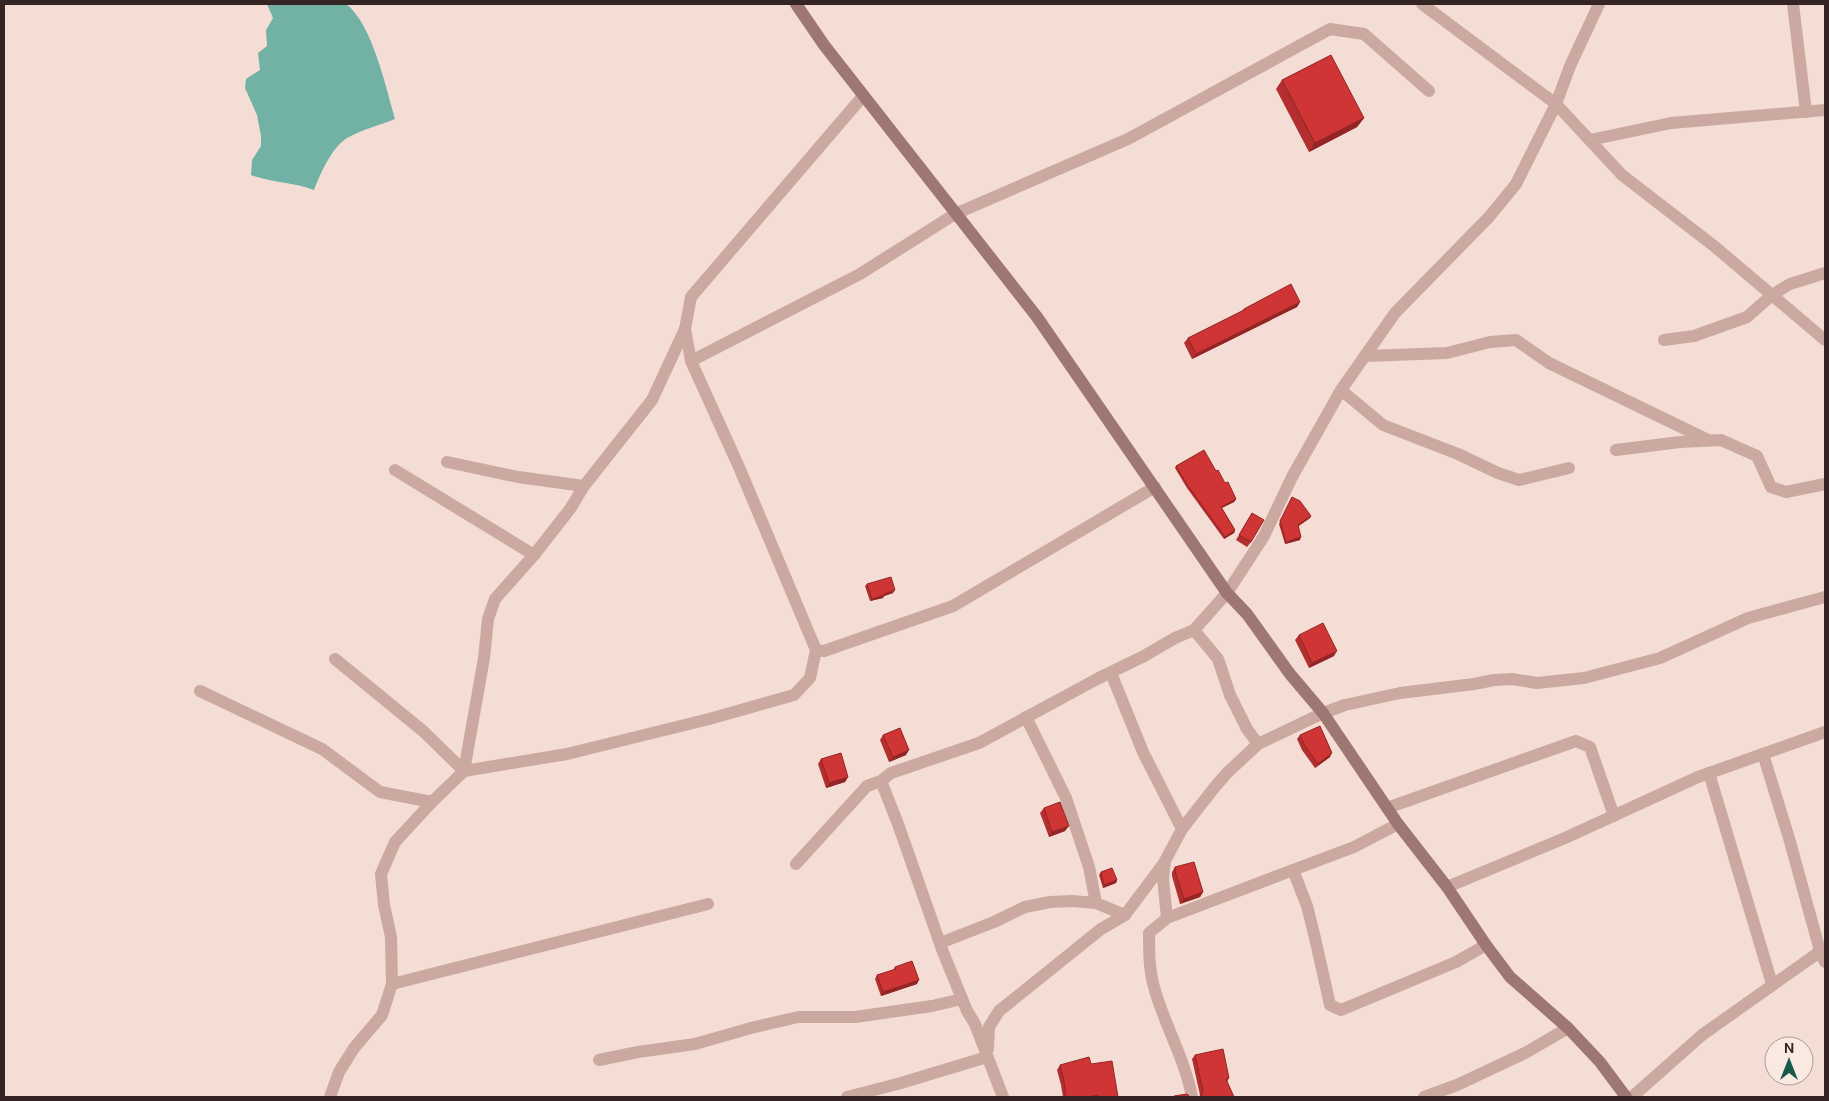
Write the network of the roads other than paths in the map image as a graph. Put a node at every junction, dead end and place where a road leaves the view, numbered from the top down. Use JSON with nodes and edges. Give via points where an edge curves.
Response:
{"nodes":[{"id":1,"x":796,"y":4,"type":"edge"},
{"id":2,"x":1422,"y":4,"type":"edge"},
{"id":3,"x":1599,"y":4,"type":"edge"},
{"id":4,"x":1793,"y":4,"type":"edge"},
{"id":5,"x":1429,"y":92,"type":"dead end"},
{"id":6,"x":863,"y":96,"type":"junction"},
{"id":7,"x":1556,"y":104,"type":"junction"},
{"id":8,"x":1825,"y":110,"type":"edge"},
{"id":9,"x":1806,"y":112,"type":"junction"},
{"id":10,"x":1590,"y":140,"type":"junction"},
{"id":11,"x":955,"y":214,"type":"junction"},
{"id":12,"x":1825,"y":272,"type":"edge"},
{"id":13,"x":1772,"y":295,"type":"junction"},
{"id":14,"x":684,"y":329,"type":"junction"},
{"id":15,"x":1664,"y":340,"type":"dead end"},
{"id":16,"x":1825,"y":340,"type":"edge"},
{"id":17,"x":1365,"y":356,"type":"junction"},
{"id":18,"x":691,"y":361,"type":"junction"},
{"id":19,"x":1340,"y":390,"type":"junction"},
{"id":20,"x":1708,"y":440,"type":"junction"},
{"id":21,"x":1616,"y":450,"type":"dead end"},
{"id":22,"x":447,"y":462,"type":"dead end"},
{"id":23,"x":1570,"y":468,"type":"dead end"},
{"id":24,"x":395,"y":470,"type":"dead end"},
{"id":25,"x":1825,"y":484,"type":"edge"},
{"id":26,"x":584,"y":486,"type":"junction"},
{"id":27,"x":1155,"y":487,"type":"junction"},
{"id":28,"x":534,"y":555,"type":"junction"},
{"id":29,"x":1227,"y":592,"type":"junction"},
{"id":30,"x":1825,"y":597,"type":"edge"},
{"id":31,"x":1194,"y":630,"type":"junction"},
{"id":32,"x":816,"y":650,"type":"junction"},
{"id":33,"x":335,"y":659,"type":"dead end"},
{"id":34,"x":1110,"y":673,"type":"junction"},
{"id":35,"x":200,"y":691,"type":"dead end"},
{"id":36,"x":1323,"y":713,"type":"junction"},
{"id":37,"x":1026,"y":717,"type":"junction"},
{"id":38,"x":1825,"y":732,"type":"edge"},
{"id":39,"x":1258,"y":744,"type":"junction"},
{"id":40,"x":1763,"y":754,"type":"junction"},
{"id":41,"x":464,"y":771,"type":"junction"},
{"id":42,"x":1709,"y":773,"type":"junction"},
{"id":43,"x":880,"y":781,"type":"junction"},
{"id":44,"x":432,"y":802,"type":"junction"},
{"id":45,"x":1387,"y":808,"type":"junction"},
{"id":46,"x":1614,"y":816,"type":"junction"},
{"id":47,"x":1398,"y":824,"type":"junction"},
{"id":48,"x":1182,"y":830,"type":"junction"},
{"id":49,"x":1165,"y":861,"type":"junction"},
{"id":50,"x":796,"y":864,"type":"dead end"},
{"id":51,"x":1293,"y":870,"type":"junction"},
{"id":52,"x":1447,"y":887,"type":"junction"},
{"id":53,"x":1096,"y":903,"type":"junction"},
{"id":54,"x":708,"y":904,"type":"dead end"},
{"id":55,"x":1125,"y":914,"type":"junction"},
{"id":56,"x":1167,"y":918,"type":"junction"},
{"id":57,"x":940,"y":943,"type":"junction"},
{"id":58,"x":1486,"y":945,"type":"junction"},
{"id":59,"x":1823,"y":953,"type":"edge"},
{"id":60,"x":392,"y":984,"type":"junction"},
{"id":61,"x":1772,"y":984,"type":"junction"},
{"id":62,"x":962,"y":999,"type":"junction"},
{"id":63,"x":1568,"y":1028,"type":"junction"},
{"id":64,"x":987,"y":1057,"type":"junction"},
{"id":65,"x":599,"y":1060,"type":"dead end"},
{"id":66,"x":876,"y":1094,"type":"edge"},
{"id":67,"x":330,"y":1097,"type":"edge"},
{"id":68,"x":847,"y":1097,"type":"edge"},
{"id":69,"x":1003,"y":1097,"type":"edge"},
{"id":70,"x":1192,"y":1097,"type":"edge"},
{"id":71,"x":1424,"y":1097,"type":"edge"},
{"id":72,"x":1626,"y":1097,"type":"edge"},
{"id":73,"x":1632,"y":1097,"type":"edge"}],
"edges":[{"from":1,"to":6,"type":"street"},
{"from":2,"to":7,"type":"street"},
{"from":3,"to":7,"type":"street"},
{"from":4,"to":9,"type":"street"},
{"from":5,"to":11,"type":"street","via":[[1364,34],[1330,29],[1128,139]]},
{"from":6,"to":11,"type":"street"},
{"from":6,"to":14,"type":"street","via":[[691,297]]},
{"from":7,"to":10,"type":"street"},
{"from":7,"to":17,"type":"street","via":[[1516,184],[1489,217],[1396,313]]},
{"from":8,"to":9,"type":"street"},
{"from":9,"to":10,"type":"street","via":[[1670,122]]},
{"from":10,"to":13,"type":"street","via":[[1622,176]]},
{"from":11,"to":18,"type":"street","via":[[860,274]]},
{"from":11,"to":27,"type":"street","via":[[1037,317]]},
{"from":12,"to":13,"type":"street","via":[[1790,284]]},
{"from":13,"to":15,"type":"street","via":[[1747,317],[1694,336]]},
{"from":13,"to":16,"type":"street"},
{"from":14,"to":18,"type":"street"},
{"from":14,"to":26,"type":"street","via":[[652,400]]},
{"from":17,"to":19,"type":"street"},
{"from":17,"to":20,"type":"street","via":[[1447,353],[1490,342],[1516,340],[1549,363]]},
{"from":18,"to":32,"type":"street"},
{"from":19,"to":23,"type":"street","via":[[1383,425],[1498,473],[1519,480]]},
{"from":19,"to":29,"type":"street","via":[[1264,536]]},
{"from":20,"to":21,"type":"street"},
{"from":20,"to":25,"type":"street","via":[[1721,440],[1757,456],[1771,487],[1786,492]]},
{"from":22,"to":26,"type":"street","via":[[518,477]]},
{"from":24,"to":28,"type":"street"},
{"from":26,"to":28,"type":"street"},
{"from":27,"to":29,"type":"street"},
{"from":27,"to":32,"type":"street","via":[[953,606],[824,652]]},
{"from":28,"to":41,"type":"street","via":[[495,599],[488,619]]},
{"from":29,"to":31,"type":"street"},
{"from":29,"to":36,"type":"street"},
{"from":30,"to":36,"type":"street","via":[[1748,618],[1660,658],[1584,678],[1537,683],[1494,680],[1400,693]]},
{"from":31,"to":34,"type":"street"},
{"from":31,"to":39,"type":"street","via":[[1218,659],[1230,696]]},
{"from":32,"to":41,"type":"street","via":[[810,678],[794,695],[567,754]]},
{"from":33,"to":41,"type":"street","via":[[423,731]]},
{"from":34,"to":37,"type":"street"},
{"from":34,"to":48,"type":"street","via":[[1143,752]]},
{"from":35,"to":44,"type":"street","via":[[322,749],[380,792]]},
{"from":36,"to":39,"type":"street"},
{"from":36,"to":45,"type":"street"},
{"from":37,"to":43,"type":"street","via":[[978,743],[891,773]]},
{"from":37,"to":53,"type":"street","via":[[1066,798],[1089,867]]},
{"from":38,"to":40,"type":"street"},
{"from":39,"to":48,"type":"street","via":[[1227,773]]},
{"from":40,"to":42,"type":"street"},
{"from":40,"to":59,"type":"street"},
{"from":41,"to":44,"type":"street"},
{"from":42,"to":46,"type":"street"},
{"from":42,"to":61,"type":"street"},
{"from":43,"to":50,"type":"street","via":[[867,786]]},
{"from":43,"to":57,"type":"street"},
{"from":44,"to":60,"type":"street","via":[[395,842],[381,874],[391,937]]},
{"from":45,"to":46,"type":"street","via":[[1576,741],[1590,746]]},
{"from":45,"to":47,"type":"street"},
{"from":46,"to":52,"type":"street"},
{"from":47,"to":51,"type":"street","via":[[1354,847]]},
{"from":47,"to":52,"type":"street"},
{"from":48,"to":49,"type":"street"},
{"from":49,"to":55,"type":"street"},
{"from":49,"to":56,"type":"street","via":[[1163,879]]},
{"from":51,"to":56,"type":"street"},
{"from":51,"to":58,"type":"street","via":[[1315,938],[1330,1005],[1341,1010],[1456,962]]},
{"from":52,"to":58,"type":"street"},
{"from":53,"to":55,"type":"street"},
{"from":53,"to":57,"type":"street","via":[[1064,901],[1025,907]]},
{"from":54,"to":60,"type":"street"},
{"from":55,"to":64,"type":"street","via":[[1101,929],[999,1011],[989,1028]]},
{"from":56,"to":70,"type":"street","via":[[1149,933],[1153,985]]},
{"from":57,"to":62,"type":"street"},
{"from":58,"to":63,"type":"street","via":[[1510,977]]},
{"from":59,"to":61,"type":"street"},
{"from":60,"to":67,"type":"street","via":[[382,1015],[349,1056]]},
{"from":61,"to":73,"type":"street","via":[[1702,1035]]},
{"from":62,"to":64,"type":"street","via":[[976,1024]]},
{"from":62,"to":65,"type":"street","via":[[855,1017],[798,1017],[695,1044]]},
{"from":63,"to":71,"type":"street","via":[[1525,1053]]},
{"from":63,"to":72,"type":"street","via":[[1600,1062]]},
{"from":64,"to":66,"type":"street"},
{"from":64,"to":69,"type":"street"},
{"from":66,"to":68,"type":"street"}]}
